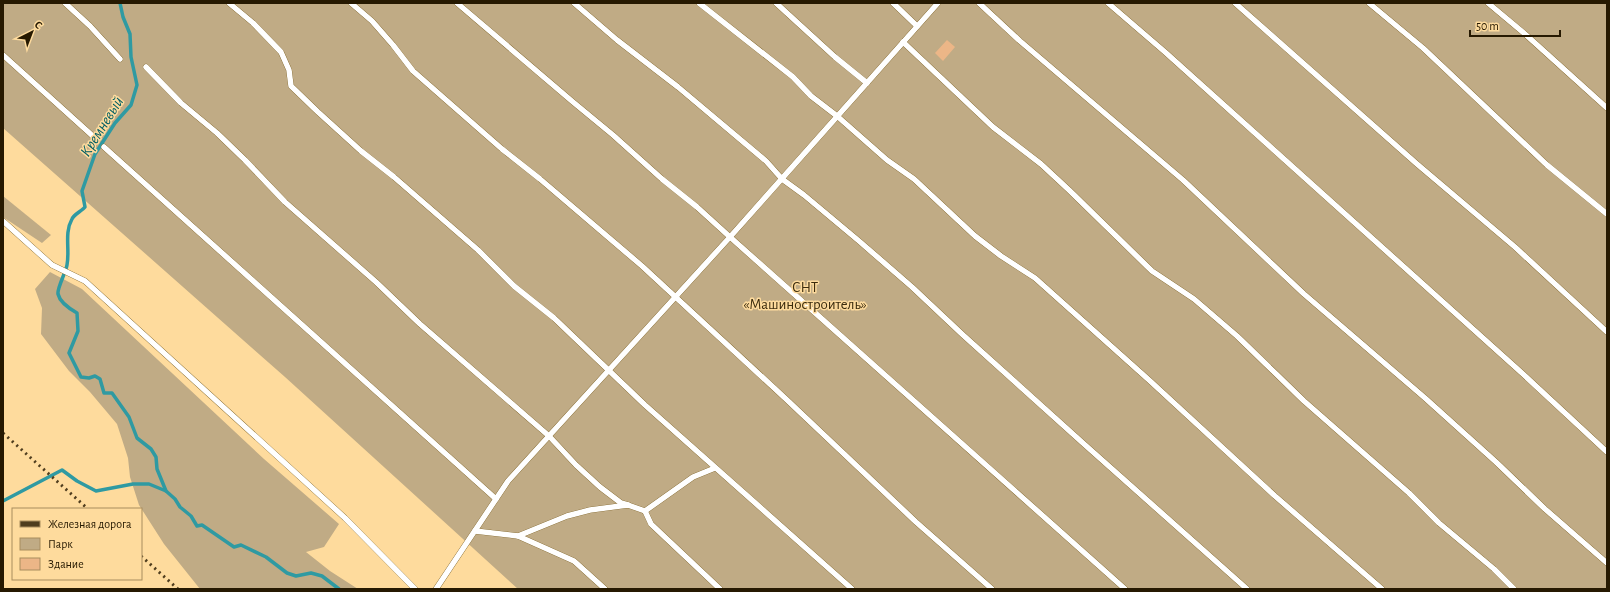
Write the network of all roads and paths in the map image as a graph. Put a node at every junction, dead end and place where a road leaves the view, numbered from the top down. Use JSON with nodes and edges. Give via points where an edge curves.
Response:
{"nodes":[{"id":1,"x":65,"y":3,"type":"edge"},
{"id":2,"x":229,"y":3,"type":"edge"},
{"id":3,"x":351,"y":3,"type":"edge"},
{"id":4,"x":457,"y":3,"type":"edge"},
{"id":5,"x":574,"y":3,"type":"edge"},
{"id":6,"x":699,"y":3,"type":"edge"},
{"id":7,"x":776,"y":3,"type":"edge"},
{"id":8,"x":894,"y":3,"type":"edge"},
{"id":9,"x":938,"y":3,"type":"edge"},
{"id":10,"x":979,"y":3,"type":"edge"},
{"id":11,"x":1108,"y":3,"type":"edge"},
{"id":12,"x":1235,"y":3,"type":"edge"},
{"id":13,"x":1369,"y":3,"type":"edge"},
{"id":14,"x":1488,"y":3,"type":"edge"},
{"id":15,"x":917,"y":26,"type":"junction"},
{"id":16,"x":903,"y":42,"type":"junction"},
{"id":17,"x":3,"y":55,"type":"edge"},
{"id":18,"x":120,"y":60,"type":"dead end"},
{"id":19,"x":146,"y":67,"type":"dead end"},
{"id":20,"x":867,"y":83,"type":"junction"},
{"id":21,"x":1607,"y":108,"type":"edge"},
{"id":22,"x":837,"y":116,"type":"junction"},
{"id":23,"x":95,"y":138,"type":"dead end"},
{"id":24,"x":104,"y":146,"type":"dead end"},
{"id":25,"x":782,"y":179,"type":"junction"},
{"id":26,"x":1607,"y":214,"type":"edge"},
{"id":27,"x":3,"y":220,"type":"edge"},
{"id":28,"x":730,"y":238,"type":"junction"},
{"id":29,"x":676,"y":297,"type":"junction"},
{"id":30,"x":1607,"y":332,"type":"edge"},
{"id":31,"x":608,"y":371,"type":"junction"},
{"id":32,"x":549,"y":436,"type":"junction"},
{"id":33,"x":1607,"y":452,"type":"edge"},
{"id":34,"x":715,"y":468,"type":"junction"},
{"id":35,"x":496,"y":499,"type":"junction"},
{"id":36,"x":628,"y":505,"type":"junction"},
{"id":37,"x":645,"y":511,"type":"junction"},
{"id":38,"x":475,"y":531,"type":"junction"},
{"id":39,"x":518,"y":536,"type":"junction"},
{"id":40,"x":1607,"y":563,"type":"edge"},
{"id":41,"x":415,"y":589,"type":"edge"},
{"id":42,"x":436,"y":589,"type":"edge"},
{"id":43,"x":605,"y":589,"type":"edge"},
{"id":44,"x":720,"y":589,"type":"edge"},
{"id":45,"x":852,"y":589,"type":"edge"},
{"id":46,"x":992,"y":589,"type":"edge"},
{"id":47,"x":1125,"y":589,"type":"edge"},
{"id":48,"x":1247,"y":589,"type":"edge"},
{"id":49,"x":1382,"y":589,"type":"edge"},
{"id":50,"x":1514,"y":589,"type":"edge"}],
"edges":[{"from":1,"to":18,"type":"lane","via":[[90,26]]},
{"from":2,"to":31,"type":"lane","via":[[281,52],[289,70],[291,86],[362,152],[394,177],[478,250],[514,286],[554,318]]},
{"from":3,"to":29,"type":"lane","via":[[389,40],[413,71]]},
{"from":4,"to":28,"type":"lane","via":[[698,207]]},
{"from":5,"to":25,"type":"lane","via":[[766,161]]},
{"from":6,"to":22,"type":"lane","via":[[793,77],[811,96]]},
{"from":7,"to":20,"type":"lane"},
{"from":8,"to":15,"type":"lane"},
{"from":9,"to":15,"type":"lane"},
{"from":10,"to":40,"type":"lane","via":[[1183,180],[1304,294]]},
{"from":11,"to":33,"type":"lane"},
{"from":12,"to":30,"type":"lane","via":[[1515,247]]},
{"from":13,"to":26,"type":"lane","via":[[1423,48],[1547,165]]},
{"from":14,"to":21,"type":"lane"},
{"from":15,"to":16,"type":"lane"},
{"from":16,"to":20,"type":"lane"},
{"from":16,"to":50,"type":"lane","via":[[993,127],[1070,190],[1152,271],[1194,299],[1237,336],[1304,401]]},
{"from":17,"to":23,"type":"lane"},
{"from":19,"to":32,"type":"lane","via":[[181,103],[245,160],[285,202]]},
{"from":20,"to":22,"type":"lane"},
{"from":22,"to":25,"type":"lane"},
{"from":22,"to":49,"type":"lane","via":[[887,160],[914,179],[975,236],[1035,278]]},
{"from":24,"to":35,"type":"lane"},
{"from":25,"to":28,"type":"lane"},
{"from":25,"to":48,"type":"lane","via":[[847,230],[912,287]]},
{"from":27,"to":41,"type":"lane","via":[[52,265],[85,281],[345,518]]},
{"from":28,"to":29,"type":"lane"},
{"from":28,"to":47,"type":"lane"},
{"from":29,"to":31,"type":"lane"},
{"from":29,"to":46,"type":"lane","via":[[916,522]]},
{"from":31,"to":32,"type":"lane"},
{"from":31,"to":34,"type":"lane"},
{"from":32,"to":35,"type":"lane","via":[[508,481]]},
{"from":32,"to":36,"type":"lane","via":[[600,487]]},
{"from":34,"to":37,"type":"lane","via":[[693,477]]},
{"from":34,"to":45,"type":"lane"},
{"from":35,"to":38,"type":"lane"},
{"from":36,"to":37,"type":"lane"},
{"from":36,"to":39,"type":"lane","via":[[567,516]]},
{"from":37,"to":44,"type":"lane","via":[[651,524]]},
{"from":38,"to":39,"type":"lane"},
{"from":38,"to":42,"type":"lane"},
{"from":39,"to":43,"type":"lane","via":[[574,561]]}]}
